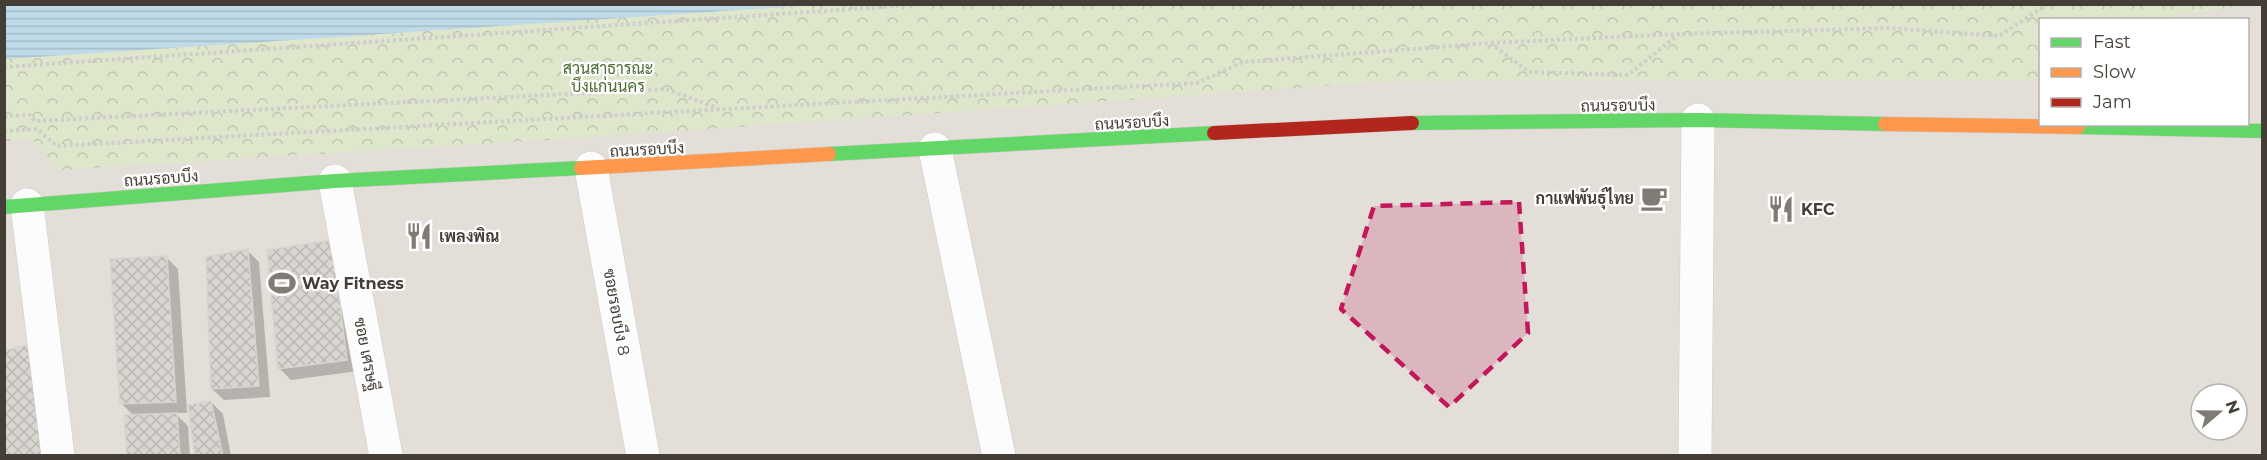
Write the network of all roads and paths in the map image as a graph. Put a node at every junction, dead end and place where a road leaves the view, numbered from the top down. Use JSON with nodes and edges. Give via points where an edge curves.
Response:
{"nodes":[{"id":1,"x":927,"y":4,"type":"edge"},
{"id":2,"x":2048,"y":4,"type":"edge"},
{"id":3,"x":1679,"y":34,"type":"junction"},
{"id":4,"x":1490,"y":43,"type":"junction"},
{"id":5,"x":4,"y":67,"type":"edge"},
{"id":6,"x":720,"y":110,"type":"junction"},
{"id":7,"x":4,"y":116,"type":"edge"},
{"id":8,"x":1698,"y":120,"type":"junction"},
{"id":9,"x":34,"y":121,"type":"junction"},
{"id":10,"x":37,"y":129,"type":"junction"},
{"id":11,"x":2262,"y":130,"type":"edge"},
{"id":12,"x":4,"y":131,"type":"edge"},
{"id":13,"x":935,"y":149,"type":"junction"},
{"id":14,"x":591,"y":168,"type":"junction"},
{"id":15,"x":335,"y":181,"type":"junction"},
{"id":16,"x":16,"y":206,"type":"edge"},
{"id":17,"x":58,"y":456,"type":"edge"},
{"id":18,"x":386,"y":456,"type":"edge"},
{"id":19,"x":643,"y":456,"type":"edge"},
{"id":20,"x":999,"y":456,"type":"edge"},
{"id":21,"x":1695,"y":456,"type":"edge"}],
"edges":[{"from":1,"to":5,"type":"path"},
{"from":2,"to":3,"type":"path","via":[[1999,36],[1891,28]]},
{"from":3,"to":4,"type":"path"},
{"from":3,"to":4,"type":"path","via":[[1628,75],[1528,72]]},
{"from":4,"to":6,"type":"path","via":[[1243,62],[1197,83]]},
{"from":6,"to":9,"type":"path","via":[[666,89]]},
{"from":6,"to":10,"type":"path","via":[[57,146]]},
{"from":7,"to":9,"type":"path","via":[[30,115]]},
{"from":8,"to":11,"type":"street","name":"ถนนรอบบึง"},
{"from":8,"to":13,"type":"street","name":"ถนนรอบบึง","via":[[1404,123]]},
{"from":8,"to":21,"type":"street"},
{"from":9,"to":10,"type":"path"},
{"from":10,"to":12,"type":"path"},
{"from":13,"to":14,"type":"street","name":"ถนนรอบบึง"},
{"from":13,"to":20,"type":"street"},
{"from":14,"to":15,"type":"street","name":"ถนนรอบบึง"},
{"from":14,"to":19,"type":"street","name":"ซอยรอบบึง 8"},
{"from":15,"to":16,"type":"street","name":"ถนนรอบบึง"},
{"from":15,"to":18,"type":"street","name":"ซอย เศรษฐี"},
{"from":16,"to":17,"type":"street"}]}
